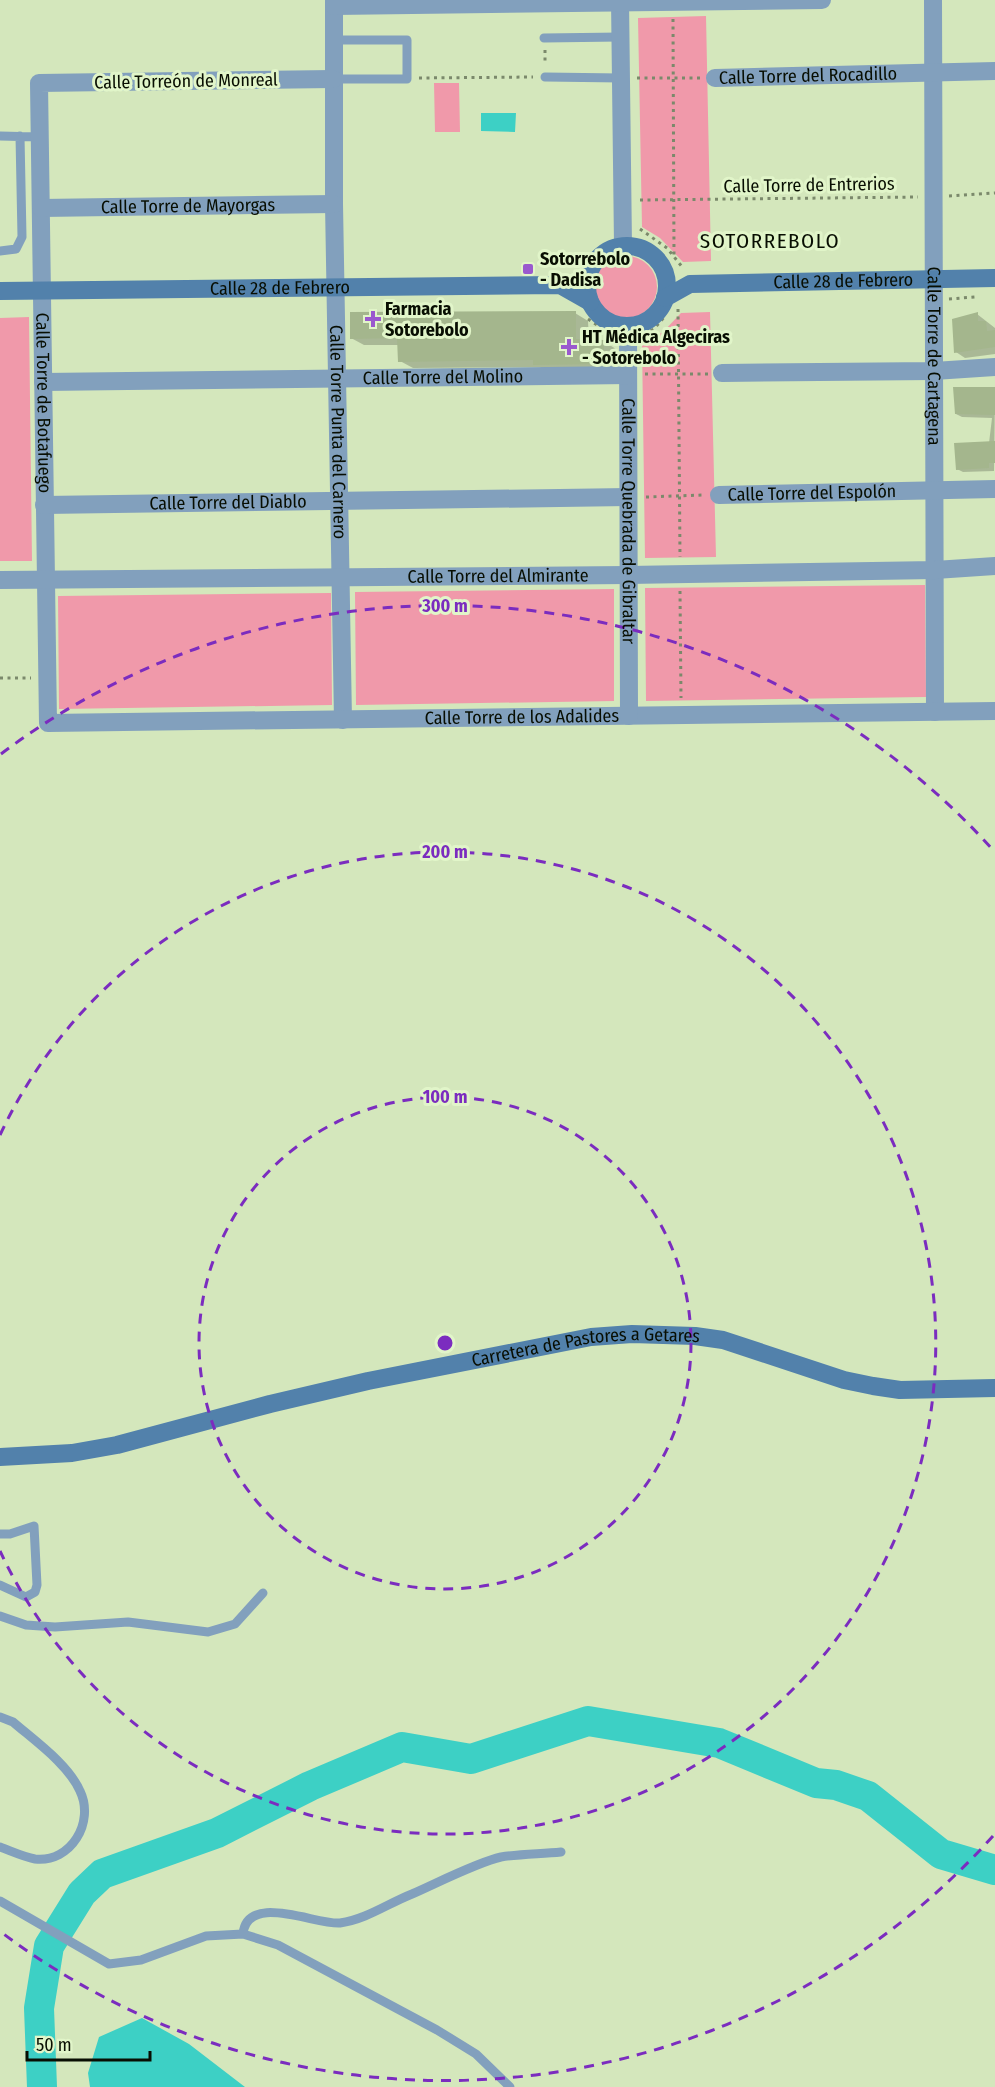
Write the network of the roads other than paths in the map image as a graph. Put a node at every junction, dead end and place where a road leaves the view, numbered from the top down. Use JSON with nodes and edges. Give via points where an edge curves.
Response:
{"nodes":[{"id":1,"x":822,"y":0,"type":"edge"},
{"id":2,"x":933,"y":0,"type":"edge"},
{"id":3,"x":620,"y":1,"type":"edge"},
{"id":4,"x":498,"y":2,"type":"edge"},
{"id":5,"x":334,"y":3,"type":"edge"},
{"id":6,"x":620,"y":37,"type":"junction"},
{"id":7,"x":544,"y":38,"type":"road end"},
{"id":8,"x":334,"y":40,"type":"junction"},
{"id":9,"x":995,"y":71,"type":"edge"},
{"id":10,"x":933,"y":74,"type":"junction"},
{"id":11,"x":545,"y":77,"type":"road end"},
{"id":12,"x":621,"y":78,"type":"junction"},
{"id":13,"x":715,"y":78,"type":"road end"},
{"id":14,"x":333,"y":79,"type":"junction"},
{"id":15,"x":39,"y":83,"type":"joint"},
{"id":16,"x":0,"y":136,"type":"edge"},
{"id":17,"x":20,"y":136,"type":"junction"},
{"id":18,"x":40,"y":137,"type":"junction"},
{"id":19,"x":334,"y":204,"type":"junction"},
{"id":20,"x":41,"y":208,"type":"junction"},
{"id":21,"x":623,"y":237,"type":"junction"},
{"id":22,"x":0,"y":251,"type":"edge"},
{"id":23,"x":669,"y":263,"type":"junction"},
{"id":24,"x":592,"y":265,"type":"junction"},
{"id":25,"x":995,"y":278,"type":"edge"},
{"id":26,"x":934,"y":280,"type":"junction"},
{"id":27,"x":687,"y":282,"type":"junction"},
{"id":28,"x":560,"y":285,"type":"junction"},
{"id":29,"x":335,"y":288,"type":"junction"},
{"id":30,"x":0,"y":291,"type":"edge"},
{"id":31,"x":41,"y":291,"type":"junction"},
{"id":32,"x":671,"y":305,"type":"junction"},
{"id":33,"x":588,"y":309,"type":"junction"},
{"id":34,"x":628,"y":332,"type":"junction"},
{"id":35,"x":995,"y":367,"type":"edge"},
{"id":36,"x":934,"y":371,"type":"junction"},
{"id":37,"x":722,"y":373,"type":"road end"},
{"id":38,"x":628,"y":375,"type":"junction"},
{"id":39,"x":336,"y":378,"type":"junction"},
{"id":40,"x":43,"y":382,"type":"junction"},
{"id":41,"x":995,"y":489,"type":"edge"},
{"id":42,"x":935,"y":491,"type":"junction"},
{"id":43,"x":719,"y":495,"type":"road end"},
{"id":44,"x":628,"y":497,"type":"junction"},
{"id":45,"x":339,"y":501,"type":"junction"},
{"id":46,"x":44,"y":505,"type":"junction"},
{"id":47,"x":995,"y":566,"type":"edge"},
{"id":48,"x":935,"y":570,"type":"junction"},
{"id":49,"x":628,"y":575,"type":"junction"},
{"id":50,"x":340,"y":579,"type":"junction"},
{"id":51,"x":0,"y":580,"type":"edge"},
{"id":52,"x":45,"y":581,"type":"junction"},
{"id":53,"x":995,"y":711,"type":"edge"},
{"id":54,"x":935,"y":712,"type":"junction"},
{"id":55,"x":628,"y":716,"type":"junction"},
{"id":56,"x":343,"y":720,"type":"junction"},
{"id":57,"x":48,"y":723,"type":"joint"},
{"id":58,"x":995,"y":1388,"type":"edge"},
{"id":59,"x":0,"y":1457,"type":"edge"},
{"id":60,"x":0,"y":1534,"type":"edge"},
{"id":61,"x":0,"y":1585,"type":"edge"},
{"id":62,"x":263,"y":1593,"type":"dead end"},
{"id":63,"x":0,"y":1616,"type":"edge"},
{"id":64,"x":0,"y":1717,"type":"edge"},
{"id":65,"x":0,"y":1847,"type":"edge"},
{"id":66,"x":561,"y":1852,"type":"dead end"},
{"id":67,"x":0,"y":1901,"type":"edge"},
{"id":68,"x":243,"y":1934,"type":"junction"},
{"id":69,"x":510,"y":2087,"type":"edge"}],
"edges":[{"from":1,"to":3,"type":"street"},
{"from":2,"to":10,"type":"street","name":"Calle Torre de Cartagena"},
{"from":3,"to":4,"type":"street"},
{"from":3,"to":6,"type":"street"},
{"from":4,"to":5,"type":"street"},
{"from":5,"to":8,"type":"street","name":"Calle Torre Punta del Carnero"},
{"from":6,"to":7,"type":"lane"},
{"from":6,"to":12,"type":"street"},
{"from":8,"to":14,"type":"street","name":"Calle Torre Punta del Carnero"},
{"from":8,"to":14,"type":"lane","via":[[407,40],[407,79]]},
{"from":9,"to":10,"type":"street","name":"Calle Torre del Rocadillo"},
{"from":10,"to":13,"type":"street","name":"Calle Torre del Rocadillo"},
{"from":10,"to":26,"type":"street","name":"Calle Torre de Cartagena"},
{"from":11,"to":12,"type":"lane"},
{"from":12,"to":21,"type":"street"},
{"from":14,"to":15,"type":"street","name":"Calle Torreón de Monreal"},
{"from":14,"to":19,"type":"street","name":"Calle Torre Punta del Carnero"},
{"from":15,"to":18,"type":"street","name":"Calle Torre de Botafuego"},
{"from":16,"to":17,"type":"lane"},
{"from":17,"to":18,"type":"lane"},
{"from":17,"to":22,"type":"lane","via":[[22,237],[16,249]]},
{"from":18,"to":20,"type":"street","name":"Calle Torre de Botafuego"},
{"from":19,"to":20,"type":"street","name":"Calle Torre de Mayorgas"},
{"from":19,"to":29,"type":"street","name":"Calle Torre Punta del Carnero"},
{"from":20,"to":31,"type":"street","name":"Calle Torre de Botafuego"},
{"from":21,"to":23,"type":"street"},
{"from":21,"to":24,"type":"street"},
{"from":23,"to":27,"type":"street","name":"Calle 28 de Febrero","via":[[672,278]]},
{"from":23,"to":32,"type":"street"},
{"from":24,"to":28,"type":"street","name":"Calle 28 de Febrero"},
{"from":24,"to":33,"type":"street","via":[[587,283]]},
{"from":25,"to":26,"type":"street","name":"Calle 28 de Febrero"},
{"from":26,"to":27,"type":"street","name":"Calle 28 de Febrero"},
{"from":26,"to":36,"type":"street","name":"Calle Torre de Cartagena"},
{"from":27,"to":32,"type":"street","name":"Calle 28 de Febrero"},
{"from":28,"to":29,"type":"street","name":"Calle 28 de Febrero"},
{"from":28,"to":33,"type":"street"},
{"from":29,"to":31,"type":"street","name":"Calle 28 de Febrero"},
{"from":29,"to":39,"type":"street","name":"Calle Torre Punta del Carnero"},
{"from":30,"to":31,"type":"street","name":"Calle 28 de Febrero"},
{"from":31,"to":40,"type":"street","name":"Calle Torre de Botafuego"},
{"from":32,"to":34,"type":"street"},
{"from":33,"to":34,"type":"street"},
{"from":34,"to":38,"type":"street","name":"Calle Torre Quebrada de Gibraltar"},
{"from":35,"to":36,"type":"street"},
{"from":36,"to":37,"type":"street"},
{"from":36,"to":42,"type":"street","name":"Calle Torre de Cartagena"},
{"from":38,"to":39,"type":"street","name":"Calle Torre del Molino"},
{"from":38,"to":44,"type":"street","name":"Calle Torre Quebrada de Gibraltar"},
{"from":39,"to":40,"type":"street","name":"Calle Torre del Molino"},
{"from":39,"to":45,"type":"street","name":"Calle Torre Punta del Carnero"},
{"from":40,"to":46,"type":"street","name":"Calle Torre de Botafuego"},
{"from":41,"to":42,"type":"street","name":"Calle Torre del Espolón"},
{"from":42,"to":43,"type":"street","name":"Calle Torre del Espolón"},
{"from":42,"to":48,"type":"street","name":"Calle Torre de Cartagena"},
{"from":44,"to":45,"type":"street","name":"Calle Torre del Diablo"},
{"from":44,"to":49,"type":"street","name":"Calle Torre Quebrada de Gibraltar"},
{"from":45,"to":46,"type":"street","name":"Calle Torre del Diablo"},
{"from":45,"to":50,"type":"street","name":"Calle Torre Punta del Carnero"},
{"from":46,"to":52,"type":"street","name":"Calle Torre de Botafuego"},
{"from":47,"to":48,"type":"street","name":"Calle Torre del Almirante"},
{"from":48,"to":49,"type":"street","name":"Calle Torre del Almirante"},
{"from":48,"to":54,"type":"street","name":"Calle Torre de Cartagena"},
{"from":49,"to":50,"type":"street","name":"Calle Torre del Almirante"},
{"from":49,"to":55,"type":"street","name":"Calle Torre Quebrada de Gibraltar"},
{"from":50,"to":52,"type":"street","name":"Calle Torre del Almirante"},
{"from":50,"to":56,"type":"street","name":"Calle Torre Punta del Carnero"},
{"from":51,"to":52,"type":"street","name":"Calle Torre del Almirante"},
{"from":52,"to":57,"type":"street","name":"Calle Torre de Botafuego"},
{"from":53,"to":54,"type":"street","name":"Calle Torre de los Adalides"},
{"from":54,"to":55,"type":"street","name":"Calle Torre de los Adalides"},
{"from":55,"to":56,"type":"street","name":"Calle Torre de los Adalides"},
{"from":56,"to":57,"type":"street","name":"Calle Torre de los Adalides"},
{"from":58,"to":59,"type":"street","name":"Carretera de Pastores a Getares","via":[[882,1388],[844,1380],[723,1340],[632,1334],[582,1339],[368,1381],[117,1445],[72,1453]]},
{"from":60,"to":61,"type":"lane","via":[[34,1526],[37,1585],[33,1594],[26,1597]]},
{"from":62,"to":63,"type":"lane","via":[[235,1624],[208,1632],[128,1622],[35,1626]]},
{"from":64,"to":65,"type":"lane","via":[[13,1722],[73,1779],[85,1809],[80,1834],[61,1853],[36,1859]]},
{"from":66,"to":68,"type":"lane","via":[[500,1857],[355,1920],[337,1923],[256,1914],[246,1922]]},
{"from":67,"to":68,"type":"lane","via":[[109,1964],[141,1960],[206,1936]]},
{"from":68,"to":69,"type":"lane","via":[[278,1945],[436,2030],[476,2054]]}]}
